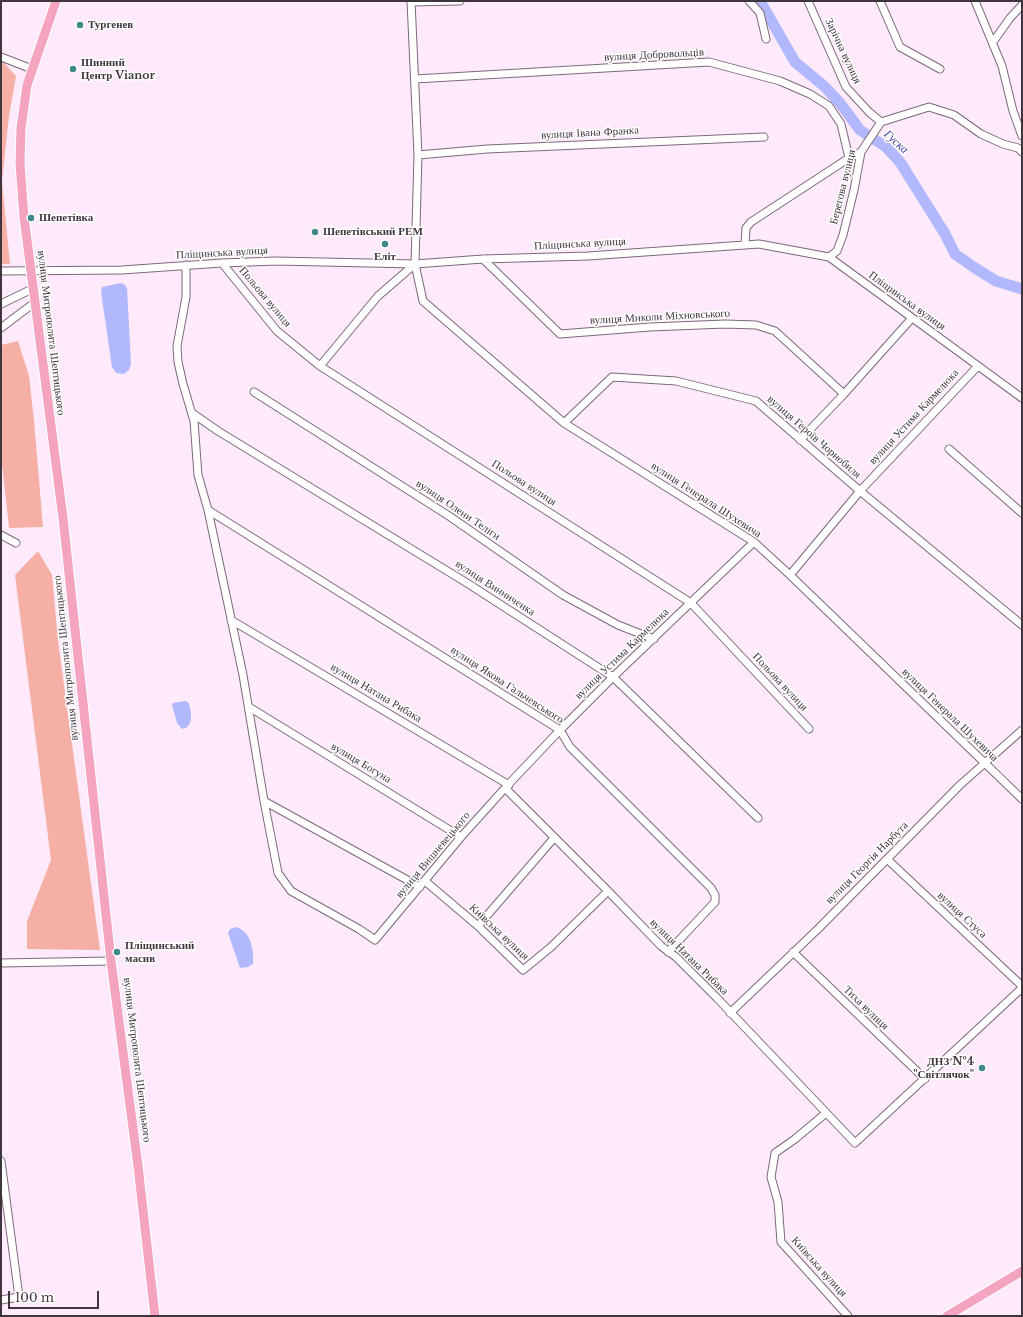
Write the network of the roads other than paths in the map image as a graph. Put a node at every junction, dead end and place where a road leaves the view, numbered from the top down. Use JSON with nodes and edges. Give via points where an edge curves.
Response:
{"nodes":[{"id":1,"x":56,"y":1,"type":"edge"},
{"id":2,"x":460,"y":1,"type":"edge"},
{"id":3,"x":749,"y":1,"type":"edge"},
{"id":4,"x":808,"y":1,"type":"edge"},
{"id":5,"x":880,"y":1,"type":"edge"},
{"id":6,"x":974,"y":1,"type":"edge"},
{"id":7,"x":411,"y":2,"type":"edge"},
{"id":8,"x":1022,"y":5,"type":"edge"},
{"id":9,"x":766,"y":39,"type":"dead end"},
{"id":10,"x":993,"y":42,"type":"junction"},
{"id":11,"x":1,"y":57,"type":"edge"},
{"id":12,"x":32,"y":69,"type":"junction"},
{"id":13,"x":940,"y":69,"type":"dead end"},
{"id":14,"x":415,"y":79,"type":"junction"},
{"id":15,"x":881,"y":122,"type":"junction"},
{"id":16,"x":1022,"y":136,"type":"edge"},
{"id":17,"x":764,"y":137,"type":"dead end"},
{"id":18,"x":862,"y":152,"type":"junction"},
{"id":19,"x":1022,"y":152,"type":"edge"},
{"id":20,"x":418,"y":155,"type":"junction"},
{"id":21,"x":849,"y":158,"type":"junction"},
{"id":22,"x":745,"y":245,"type":"junction"},
{"id":23,"x":829,"y":257,"type":"junction"},
{"id":24,"x":483,"y":259,"type":"junction"},
{"id":25,"x":222,"y":262,"type":"junction"},
{"id":26,"x":415,"y":264,"type":"junction"},
{"id":27,"x":186,"y":265,"type":"junction"},
{"id":28,"x":1,"y":271,"type":"edge"},
{"id":29,"x":30,"y":271,"type":"junction"},
{"id":30,"x":32,"y":289,"type":"junction"},
{"id":31,"x":34,"y":303,"type":"junction"},
{"id":32,"x":1,"y":304,"type":"edge"},
{"id":33,"x":912,"y":318,"type":"junction"},
{"id":34,"x":1,"y":328,"type":"edge"},
{"id":35,"x":320,"y":366,"type":"junction"},
{"id":36,"x":978,"y":366,"type":"junction"},
{"id":37,"x":254,"y":392,"type":"dead end"},
{"id":38,"x":844,"y":394,"type":"junction"},
{"id":39,"x":1022,"y":398,"type":"edge"},
{"id":40,"x":192,"y":413,"type":"junction"},
{"id":41,"x":564,"y":423,"type":"junction"},
{"id":42,"x":800,"y":440,"type":"junction"},
{"id":43,"x":949,"y":449,"type":"dead end"},
{"id":44,"x":860,"y":491,"type":"junction"},
{"id":45,"x":208,"y":510,"type":"junction"},
{"id":46,"x":1022,"y":513,"type":"edge"},
{"id":47,"x":1,"y":535,"type":"edge"},
{"id":48,"x":754,"y":542,"type":"junction"},
{"id":49,"x":16,"y":543,"type":"dead end"},
{"id":50,"x":790,"y":575,"type":"junction"},
{"id":51,"x":691,"y":603,"type":"junction"},
{"id":52,"x":231,"y":620,"type":"junction"},
{"id":53,"x":1022,"y":625,"type":"edge"},
{"id":54,"x":654,"y":639,"type":"junction"},
{"id":55,"x":613,"y":677,"type":"junction"},
{"id":56,"x":248,"y":707,"type":"junction"},
{"id":57,"x":808,"y":729,"type":"dead end"},
{"id":58,"x":560,"y":730,"type":"junction"},
{"id":59,"x":1022,"y":730,"type":"edge"},
{"id":60,"x":984,"y":763,"type":"junction"},
{"id":61,"x":507,"y":787,"type":"junction"},
{"id":62,"x":1022,"y":799,"type":"edge"},
{"id":63,"x":264,"y":801,"type":"junction"},
{"id":64,"x":758,"y":818,"type":"dead end"},
{"id":65,"x":462,"y":837,"type":"junction"},
{"id":66,"x":554,"y":838,"type":"junction"},
{"id":67,"x":887,"y":859,"type":"junction"},
{"id":68,"x":425,"y":881,"type":"junction"},
{"id":69,"x":420,"y":887,"type":"junction"},
{"id":70,"x":608,"y":891,"type":"junction"},
{"id":71,"x":478,"y":926,"type":"junction"},
{"id":72,"x":668,"y":952,"type":"junction"},
{"id":73,"x":793,"y":952,"type":"junction"},
{"id":74,"x":111,"y":961,"type":"junction"},
{"id":75,"x":1,"y":963,"type":"edge"},
{"id":76,"x":1022,"y":987,"type":"edge"},
{"id":77,"x":730,"y":1013,"type":"junction"},
{"id":78,"x":925,"y":1079,"type":"junction"},
{"id":79,"x":826,"y":1113,"type":"junction"},
{"id":80,"x":1,"y":1161,"type":"edge"},
{"id":81,"x":1022,"y":1271,"type":"edge"},
{"id":82,"x":1,"y":1300,"type":"edge"},
{"id":83,"x":155,"y":1316,"type":"edge"},
{"id":84,"x":848,"y":1316,"type":"edge"},
{"id":85,"x":947,"y":1316,"type":"edge"}],
"edges":[{"from":1,"to":12,"type":"main road","name":"вулиця Митрополита Шептицького"},
{"from":2,"to":7,"type":"street"},
{"from":3,"to":9,"type":"street","via":[[760,14]]},
{"from":4,"to":15,"type":"street","name":"Зарічна вулиця","via":[[846,87]]},
{"from":5,"to":13,"type":"street","via":[[900,47]]},
{"from":6,"to":10,"type":"street"},
{"from":7,"to":14,"type":"street"},
{"from":8,"to":10,"type":"street"},
{"from":10,"to":16,"type":"street"},
{"from":11,"to":12,"type":"street"},
{"from":12,"to":29,"type":"main road","name":"вулиця Митрополита Шептицького","via":[[21,128],[20,163]]},
{"from":14,"to":20,"type":"street"},
{"from":14,"to":21,"type":"street","name":"вулиця Добровольців","via":[[709,62],[780,81],[810,94],[829,106],[841,124]]},
{"from":15,"to":18,"type":"street","name":"Берегова вулиця"},
{"from":15,"to":19,"type":"street","via":[[929,107],[954,115],[980,134],[1018,148]]},
{"from":17,"to":20,"type":"street","name":"вулиця Івана Франка","via":[[487,149]]},
{"from":18,"to":21,"type":"street"},
{"from":18,"to":23,"type":"street","name":"Берегова вулиця","via":[[843,235],[837,251]]},
{"from":20,"to":26,"type":"street"},
{"from":21,"to":22,"type":"street","via":[[751,222],[746,228]]},
{"from":22,"to":23,"type":"street","name":"Пліщинська вулиця","via":[[759,244]]},
{"from":22,"to":24,"type":"street","name":"Пліщинська вулиця","via":[[588,256]]},
{"from":23,"to":33,"type":"street","name":"Пліщинська вулиця"},
{"from":24,"to":26,"type":"street","name":"Пліщинська вулиця"},
{"from":24,"to":38,"type":"street","name":"вулиця Миколи Міхновського","via":[[560,334],[650,327],[756,325],[775,331]]},
{"from":25,"to":26,"type":"street","name":"Пліщинська вулиця"},
{"from":25,"to":27,"type":"street","name":"Пліщинська вулиця"},
{"from":25,"to":35,"type":"street","name":"Польова вулиця","via":[[277,330]]},
{"from":26,"to":35,"type":"street","via":[[378,296]]},
{"from":26,"to":41,"type":"street","name":"вулиця Генерала Шухевича","via":[[423,300]]},
{"from":27,"to":29,"type":"street","name":"Пліщинська вулиця","via":[[122,270]]},
{"from":27,"to":40,"type":"street","via":[[185,306],[178,338],[178,354],[183,384]]},
{"from":28,"to":29,"type":"street","name":"Пліщинська вулиця"},
{"from":29,"to":30,"type":"main road","name":"вулиця Митрополита Шептицького"},
{"from":30,"to":31,"type":"main road","name":"вулиця Митрополита Шептицького"},
{"from":30,"to":32,"type":"street"},
{"from":31,"to":34,"type":"street"},
{"from":31,"to":74,"type":"main road","name":"вулиця Митрополита Шептицького","via":[[63,518]]},
{"from":33,"to":36,"type":"street","name":"Пліщинська вулиця"},
{"from":33,"to":38,"type":"street"},
{"from":35,"to":51,"type":"street","name":"Польова вулиця"},
{"from":36,"to":39,"type":"street","name":"Пліщинська вулиця"},
{"from":36,"to":44,"type":"street","name":"вулиця Устима Кармелюка"},
{"from":37,"to":54,"type":"street","name":"вулиця Олени Теліги","via":[[449,516],[563,594],[618,625]]},
{"from":38,"to":42,"type":"street"},
{"from":40,"to":45,"type":"street","via":[[198,475]]},
{"from":40,"to":55,"type":"street","name":"вулиця Винниченка","via":[[467,582]]},
{"from":41,"to":42,"type":"street","name":"вулиця Героїв Чорнобиля","via":[[612,377],[676,381],[756,401]]},
{"from":41,"to":48,"type":"street","name":"вулиця Генерала Шухевича"},
{"from":42,"to":44,"type":"street","name":"вулиця Героїв Чорнобиля"},
{"from":43,"to":46,"type":"street"},
{"from":44,"to":50,"type":"street","name":"вулиця Устима Кармелюка"},
{"from":44,"to":53,"type":"street","name":"вулиця Героїв Чорнобиля"},
{"from":45,"to":52,"type":"street"},
{"from":45,"to":58,"type":"street","name":"вулиця Якова Гальчевського"},
{"from":47,"to":49,"type":"street"},
{"from":48,"to":50,"type":"street","name":"вулиця Генерала Шухевича"},
{"from":48,"to":51,"type":"street","name":"вулиця Устима Кармелюка"},
{"from":50,"to":60,"type":"street","name":"вулиця Генерала Шухевича"},
{"from":51,"to":54,"type":"street","name":"вулиця Устима Кармелюка"},
{"from":51,"to":57,"type":"street","name":"Польова вулиця"},
{"from":52,"to":56,"type":"street"},
{"from":52,"to":61,"type":"street","name":"вулиця Натана Рибака"},
{"from":54,"to":55,"type":"street","name":"вулиця Устима Кармелюка"},
{"from":55,"to":58,"type":"street","name":"вулиця Устима Кармелюка"},
{"from":55,"to":64,"type":"street","name":"вулиця Винниченка"},
{"from":56,"to":63,"type":"street"},
{"from":56,"to":65,"type":"street","name":"вулиця Богуна"},
{"from":58,"to":61,"type":"street","name":"вулиця Устима Кармелюка"},
{"from":58,"to":72,"type":"street","name":"вулиця Якова Гальчевського","via":[[570,747],[711,888],[715,895],[715,902]]},
{"from":59,"to":60,"type":"street","name":"вулиця Георгія Нарбута"},
{"from":60,"to":62,"type":"street","name":"вулиця Генерала Шухевича"},
{"from":60,"to":67,"type":"street","name":"вулиця Георгія Нарбута"},
{"from":61,"to":65,"type":"street","name":"вулиця Вишневецького"},
{"from":61,"to":66,"type":"street","name":"вулиця Натана Рибака"},
{"from":63,"to":69,"type":"street"},
{"from":63,"to":69,"type":"street","name":"вулиця Вишневецького","via":[[278,873],[291,890],[375,940]]},
{"from":65,"to":68,"type":"street","name":"вулиця Вишневецького"},
{"from":66,"to":70,"type":"street","name":"вулиця Натана Рибака"},
{"from":66,"to":71,"type":"street"},
{"from":67,"to":73,"type":"street","name":"вулиця Георгія Нарбута"},
{"from":67,"to":76,"type":"street","name":"вулиця Стуса"},
{"from":68,"to":69,"type":"street","name":"вулиця Вишневецького"},
{"from":68,"to":71,"type":"street","name":"Київська вулиця"},
{"from":70,"to":71,"type":"street","name":"Київська вулиця","via":[[551,948],[524,970]]},
{"from":70,"to":72,"type":"street","name":"вулиця Натана Рибака"},
{"from":72,"to":77,"type":"street","name":"вулиця Натана Рибака","via":[[676,957]]},
{"from":73,"to":77,"type":"street","name":"вулиця Георгія Нарбута"},
{"from":73,"to":78,"type":"street","name":"Тиха вулиця"},
{"from":74,"to":75,"type":"street"},
{"from":74,"to":83,"type":"main road","name":"вулиця Митрополита Шептицького"},
{"from":76,"to":78,"type":"street"},
{"from":77,"to":79,"type":"street","name":"вулиця Натана Рибака"},
{"from":78,"to":79,"type":"street","name":"вулиця Натана Рибака","via":[[855,1143]]},
{"from":79,"to":84,"type":"street","name":"Київська вулиця","via":[[775,1153],[771,1177],[778,1202],[781,1242]]},
{"from":80,"to":82,"type":"street","via":[[20,1298]]},
{"from":81,"to":85,"type":"main road"}]}
